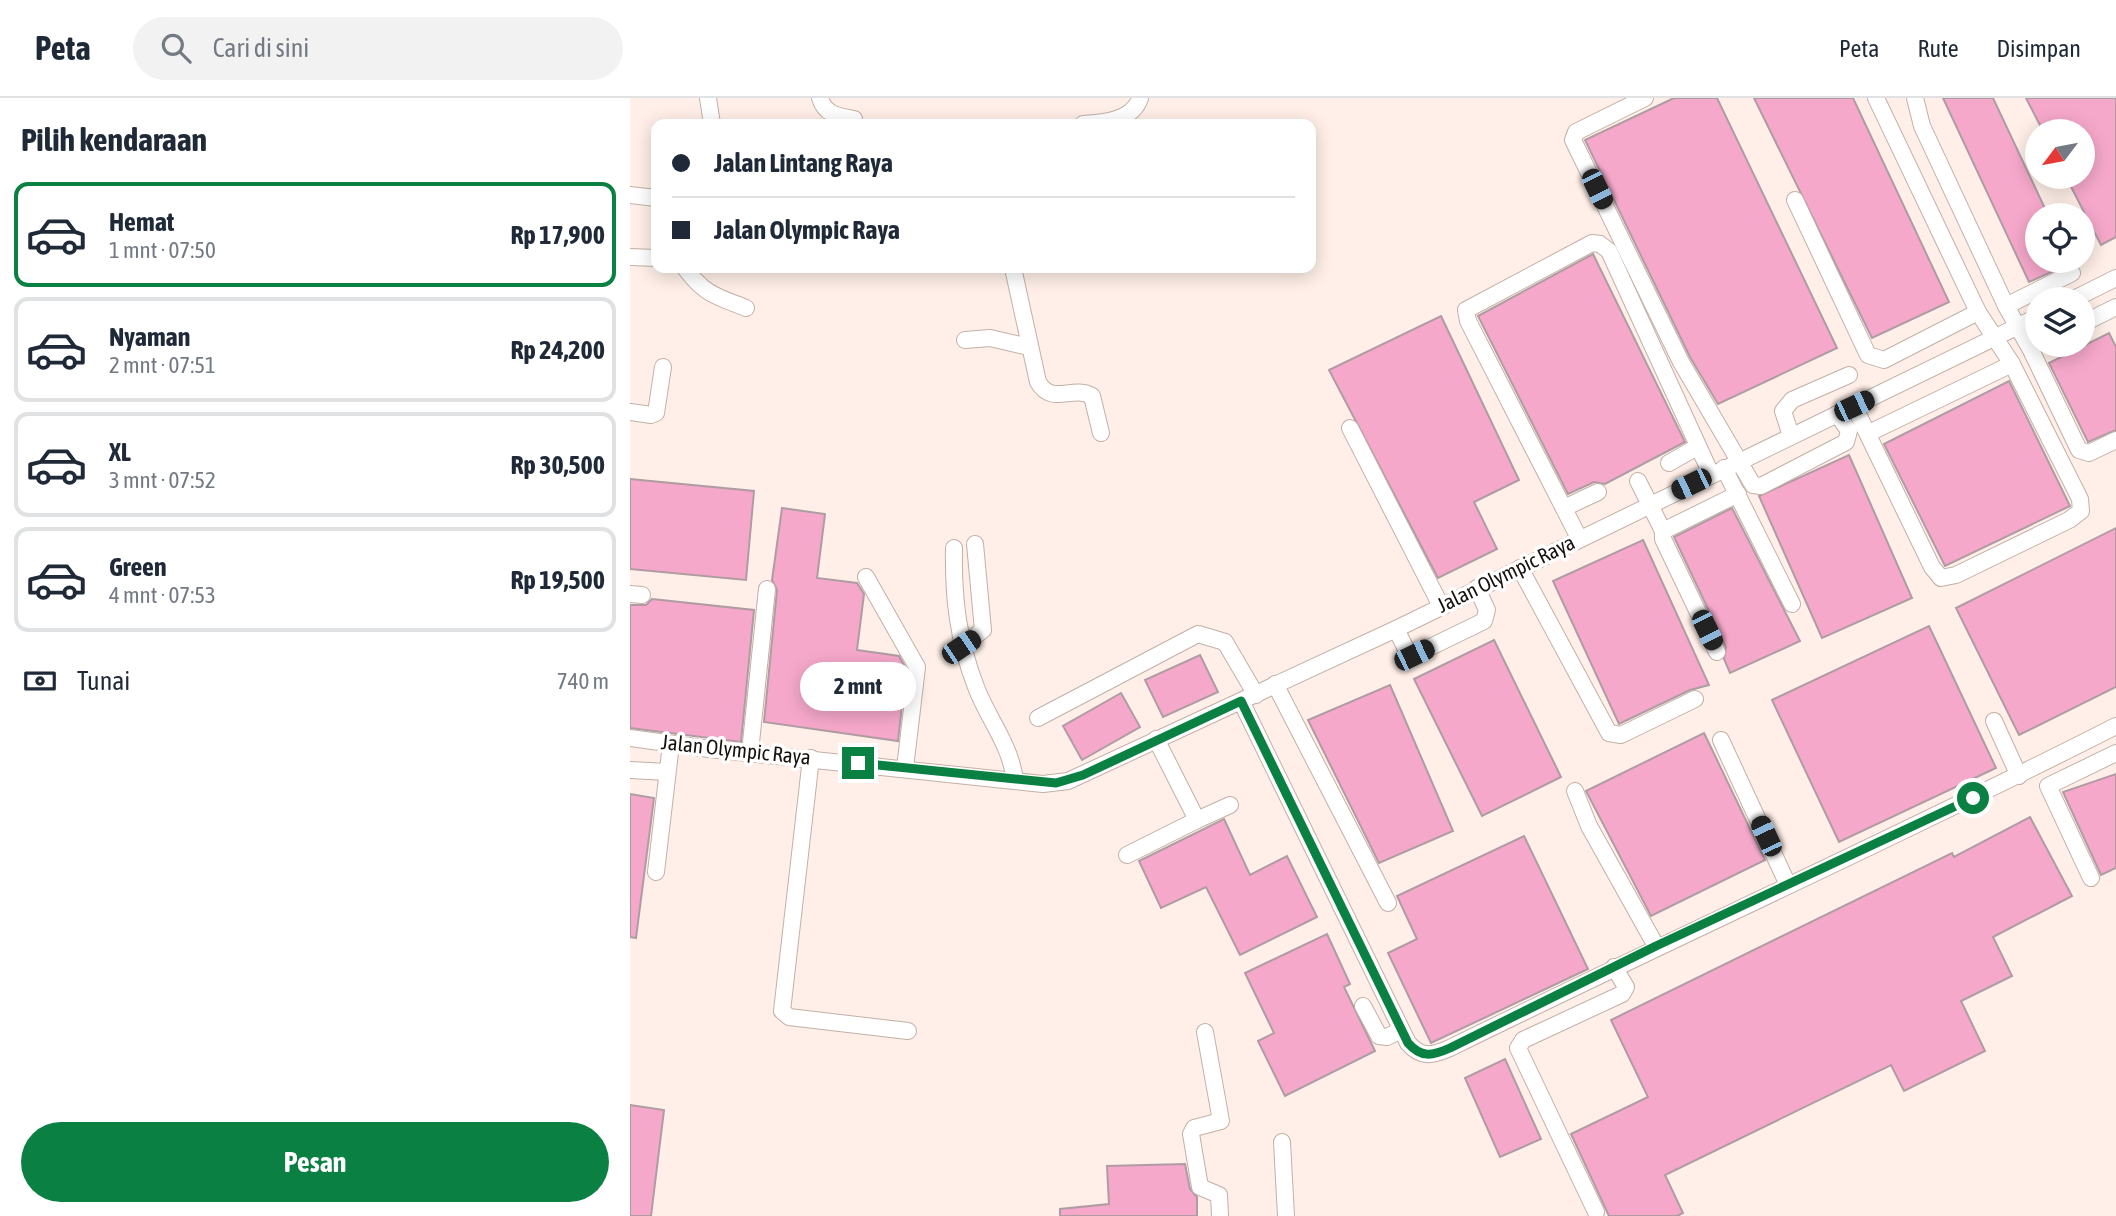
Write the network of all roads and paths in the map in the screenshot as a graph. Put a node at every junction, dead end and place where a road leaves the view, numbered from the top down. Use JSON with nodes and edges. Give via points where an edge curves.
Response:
{"nodes":[{"id":1,"x":708,"y":98,"type":"edge"},
{"id":2,"x":820,"y":98,"type":"edge"},
{"id":3,"x":1140,"y":98,"type":"edge"},
{"id":4,"x":1645,"y":98,"type":"edge"},
{"id":5,"x":1875,"y":98,"type":"edge"},
{"id":6,"x":1915,"y":98,"type":"edge"},
{"id":7,"x":711,"y":119,"type":"edge"},
{"id":8,"x":853,"y":119,"type":"edge"},
{"id":9,"x":1109,"y":119,"type":"edge"},
{"id":10,"x":630,"y":195,"type":"edge"},
{"id":11,"x":651,"y":197,"type":"edge"},
{"id":12,"x":1795,"y":200,"type":"dead end"},
{"id":13,"x":630,"y":257,"type":"edge"},
{"id":14,"x":651,"y":258,"type":"edge"},
{"id":15,"x":689,"y":273,"type":"edge"},
{"id":16,"x":1014,"y":273,"type":"edge"},
{"id":17,"x":2072,"y":274,"type":"dead end"},
{"id":18,"x":2116,"y":278,"type":"edge"},
{"id":19,"x":2095,"y":288,"type":"edge"},
{"id":20,"x":2006,"y":306,"type":"junction"},
{"id":21,"x":746,"y":308,"type":"dead end"},
{"id":22,"x":1978,"y":312,"type":"junction"},
{"id":23,"x":2115,"y":312,"type":"edge"},
{"id":24,"x":2095,"y":319,"type":"edge"},
{"id":25,"x":2025,"y":323,"type":"edge"},
{"id":26,"x":2017,"y":327,"type":"junction"},
{"id":27,"x":2025,"y":335,"type":"edge"},
{"id":28,"x":965,"y":340,"type":"dead end"},
{"id":29,"x":1994,"y":340,"type":"junction"},
{"id":30,"x":1029,"y":347,"type":"junction"},
{"id":31,"x":2040,"y":357,"type":"edge"},
{"id":32,"x":2012,"y":365,"type":"junction"},
{"id":33,"x":663,"y":367,"type":"dead end"},
{"id":34,"x":1849,"y":375,"type":"dead end"},
{"id":35,"x":1854,"y":406,"type":"junction"},
{"id":36,"x":630,"y":412,"type":"edge"},
{"id":37,"x":1837,"y":414,"type":"junction"},
{"id":38,"x":1350,"y":428,"type":"dead end"},
{"id":39,"x":1101,"y":433,"type":"dead end"},
{"id":40,"x":1869,"y":433,"type":"junction"},
{"id":41,"x":1791,"y":436,"type":"junction"},
{"id":42,"x":2116,"y":440,"type":"edge"},
{"id":43,"x":1697,"y":447,"type":"junction"},
{"id":44,"x":1740,"y":460,"type":"junction"},
{"id":45,"x":1669,"y":463,"type":"dead end"},
{"id":46,"x":1717,"y":471,"type":"junction"},
{"id":47,"x":1638,"y":481,"type":"dead end"},
{"id":48,"x":1598,"y":492,"type":"dead end"},
{"id":49,"x":1738,"y":494,"type":"junction"},
{"id":50,"x":1650,"y":504,"type":"junction"},
{"id":51,"x":1564,"y":508,"type":"junction"},
{"id":52,"x":1663,"y":531,"type":"junction"},
{"id":53,"x":1578,"y":538,"type":"junction"},
{"id":54,"x":975,"y":544,"type":"dead end"},
{"id":55,"x":954,"y":548,"type":"dead end"},
{"id":56,"x":1520,"y":568,"type":"junction"},
{"id":57,"x":866,"y":577,"type":"dead end"},
{"id":58,"x":1477,"y":588,"type":"junction"},
{"id":59,"x":767,"y":589,"type":"dead end"},
{"id":60,"x":1791,"y":604,"type":"dead end"},
{"id":61,"x":1441,"y":606,"type":"junction"},
{"id":62,"x":1396,"y":629,"type":"junction"},
{"id":63,"x":961,"y":647,"type":"junction"},
{"id":64,"x":1717,"y":652,"type":"dead end"},
{"id":65,"x":1275,"y":684,"type":"junction"},
{"id":66,"x":1249,"y":698,"type":"junction"},
{"id":67,"x":1695,"y":699,"type":"dead end"},
{"id":68,"x":1038,"y":718,"type":"dead end"},
{"id":69,"x":1994,"y":721,"type":"dead end"},
{"id":70,"x":2114,"y":733,"type":"edge"},
{"id":71,"x":630,"y":738,"type":"edge"},
{"id":72,"x":1156,"y":739,"type":"junction"},
{"id":73,"x":1721,"y":740,"type":"dead end"},
{"id":74,"x":671,"y":744,"type":"junction"},
{"id":75,"x":750,"y":752,"type":"junction"},
{"id":76,"x":2116,"y":753,"type":"edge"},
{"id":77,"x":811,"y":758,"type":"junction"},
{"id":78,"x":2039,"y":765,"type":"junction"},
{"id":79,"x":905,"y":768,"type":"junction"},
{"id":80,"x":630,"y":769,"type":"edge"},
{"id":81,"x":667,"y":772,"type":"junction"},
{"id":82,"x":2019,"y":776,"type":"junction"},
{"id":83,"x":1015,"y":781,"type":"junction"},
{"id":84,"x":2048,"y":786,"type":"junction"},
{"id":85,"x":1575,"y":791,"type":"dead end"},
{"id":86,"x":1230,"y":805,"type":"dead end"},
{"id":87,"x":1197,"y":820,"type":"junction"},
{"id":88,"x":1127,"y":855,"type":"dead end"},
{"id":89,"x":656,"y":872,"type":"dead end"},
{"id":90,"x":2091,"y":878,"type":"dead end"},
{"id":91,"x":1788,"y":885,"type":"junction"},
{"id":92,"x":1388,"y":903,"type":"dead end"},
{"id":93,"x":1656,"y":946,"type":"junction"},
{"id":94,"x":1614,"y":967,"type":"junction"},
{"id":95,"x":1363,"y":1006,"type":"dead end"},
{"id":96,"x":1401,"y":1030,"type":"junction"},
{"id":97,"x":908,"y":1031,"type":"dead end"},
{"id":98,"x":1205,"y":1032,"type":"dead end"},
{"id":99,"x":1282,"y":1142,"type":"dead end"},
{"id":100,"x":1596,"y":1212,"type":"dead end"},
{"id":101,"x":1220,"y":1216,"type":"edge"},
{"id":102,"x":1286,"y":1216,"type":"edge"}],
"edges":[{"from":1,"to":7,"type":"street"},
{"from":2,"to":8,"type":"street","via":[[825,109],[836,116]]},
{"from":3,"to":9,"type":"street","via":[[1135,111]]},
{"from":4,"to":44,"type":"street","via":[[1576,132],[1573,140],[1681,362]]},
{"from":5,"to":22,"type":"street"},
{"from":6,"to":20,"type":"street","via":[[1922,126]]},
{"from":10,"to":11,"type":"street"},
{"from":12,"to":22,"type":"street","via":[[1868,355],[1884,360]]},
{"from":13,"to":14,"type":"street"},
{"from":15,"to":21,"type":"street","via":[[709,295]]},
{"from":16,"to":30,"type":"street"},
{"from":17,"to":20,"type":"street"},
{"from":18,"to":19,"type":"street"},
{"from":20,"to":26,"type":"street"},
{"from":22,"to":29,"type":"street"},
{"from":23,"to":24,"type":"street"},
{"from":25,"to":26,"type":"street","name":"Jalan Olympic Raya"},
{"from":26,"to":27,"type":"street"},
{"from":26,"to":29,"type":"street","name":"Jalan Olympic Raya"},
{"from":28,"to":30,"type":"street","via":[[990,338]]},
{"from":29,"to":32,"type":"street"},
{"from":29,"to":35,"type":"street","name":"Jalan Olympic Raya"},
{"from":30,"to":39,"type":"street","via":[[1042,389],[1052,395],[1091,396]]},
{"from":31,"to":42,"type":"street","via":[[2079,450],[2090,453]]},
{"from":32,"to":40,"type":"street"},
{"from":32,"to":40,"type":"street","via":[[2080,499],[2081,511],[1956,575],[1937,575]]},
{"from":33,"to":36,"type":"street","via":[[656,413]]},
{"from":34,"to":41,"type":"street","via":[[1792,400],[1783,411]]},
{"from":35,"to":37,"type":"street","name":"Jalan Olympic Raya"},
{"from":35,"to":40,"type":"street"},
{"from":37,"to":41,"type":"street","name":"Jalan Olympic Raya"},
{"from":37,"to":44,"type":"street","via":[[1849,439],[1760,486],[1753,485]]},
{"from":38,"to":61,"type":"street"},
{"from":41,"to":44,"type":"street","name":"Jalan Olympic Raya"},
{"from":43,"to":45,"type":"street"},
{"from":43,"to":46,"type":"street"},
{"from":43,"to":51,"type":"street","via":[[1609,251],[1592,243],[1466,310]]},
{"from":44,"to":46,"type":"street","name":"Jalan Olympic Raya"},
{"from":46,"to":49,"type":"street"},
{"from":46,"to":50,"type":"street","name":"Jalan Olympic Raya"},
{"from":47,"to":50,"type":"street"},
{"from":48,"to":51,"type":"street"},
{"from":49,"to":52,"type":"street"},
{"from":49,"to":60,"type":"street"},
{"from":50,"to":52,"type":"street"},
{"from":50,"to":53,"type":"street","name":"Jalan Olympic Raya"},
{"from":51,"to":53,"type":"street"},
{"from":52,"to":64,"type":"street"},
{"from":53,"to":56,"type":"street","name":"Jalan Olympic Raya"},
{"from":54,"to":63,"type":"street","via":[[983,630]]},
{"from":55,"to":63,"type":"street"},
{"from":56,"to":58,"type":"street","name":"Jalan Olympic Raya"},
{"from":56,"to":67,"type":"street","via":[[1609,733],[1621,735]]},
{"from":57,"to":79,"type":"street","via":[[916,667]]},
{"from":58,"to":61,"type":"street","name":"Jalan Olympic Raya"},
{"from":58,"to":62,"type":"street","via":[[1487,610],[1484,621],[1414,655],[1408,653]]},
{"from":59,"to":75,"type":"street"},
{"from":61,"to":62,"type":"street","name":"Jalan Olympic Raya"},
{"from":62,"to":65,"type":"street","name":"Jalan Olympic Raya"},
{"from":63,"to":83,"type":"street","via":[[1008,750]]},
{"from":65,"to":66,"type":"street","name":"Jalan Olympic Raya"},
{"from":65,"to":92,"type":"street"},
{"from":66,"to":68,"type":"street","via":[[1225,642],[1198,634]]},
{"from":66,"to":72,"type":"street","name":"Jalan Olympic Raya"},
{"from":66,"to":96,"type":"street"},
{"from":69,"to":82,"type":"street"},
{"from":70,"to":78,"type":"street"},
{"from":71,"to":74,"type":"street","name":"Jalan Olympic Raya"},
{"from":72,"to":83,"type":"street","name":"Jalan Olympic Raya","via":[[1068,780],[1043,784]]},
{"from":72,"to":87,"type":"street"},
{"from":73,"to":91,"type":"street"},
{"from":74,"to":75,"type":"street","name":"Jalan Olympic Raya"},
{"from":74,"to":81,"type":"street"},
{"from":75,"to":77,"type":"street","name":"Jalan Olympic Raya"},
{"from":76,"to":84,"type":"street"},
{"from":77,"to":79,"type":"street","name":"Jalan Olympic Raya"},
{"from":77,"to":97,"type":"street","via":[[782,1011],[789,1017]]},
{"from":78,"to":82,"type":"street"},
{"from":78,"to":84,"type":"street"},
{"from":79,"to":83,"type":"street","name":"Jalan Olympic Raya"},
{"from":80,"to":81,"type":"street"},
{"from":81,"to":89,"type":"street"},
{"from":82,"to":91,"type":"street"},
{"from":84,"to":90,"type":"street"},
{"from":85,"to":93,"type":"street","via":[[1589,826]]},
{"from":86,"to":87,"type":"street"},
{"from":87,"to":88,"type":"street"},
{"from":91,"to":93,"type":"street"},
{"from":93,"to":94,"type":"street"},
{"from":94,"to":96,"type":"street","via":[[1437,1054],[1417,1052]]},
{"from":94,"to":100,"type":"street","via":[[1626,987],[1622,993],[1523,1040],[1518,1048]]},
{"from":95,"to":96,"type":"street","via":[[1379,1036]]},
{"from":98,"to":101,"type":"street","via":[[1221,1121],[1196,1127],[1191,1133],[1200,1187],[1219,1195]]},
{"from":99,"to":102,"type":"street"}]}
